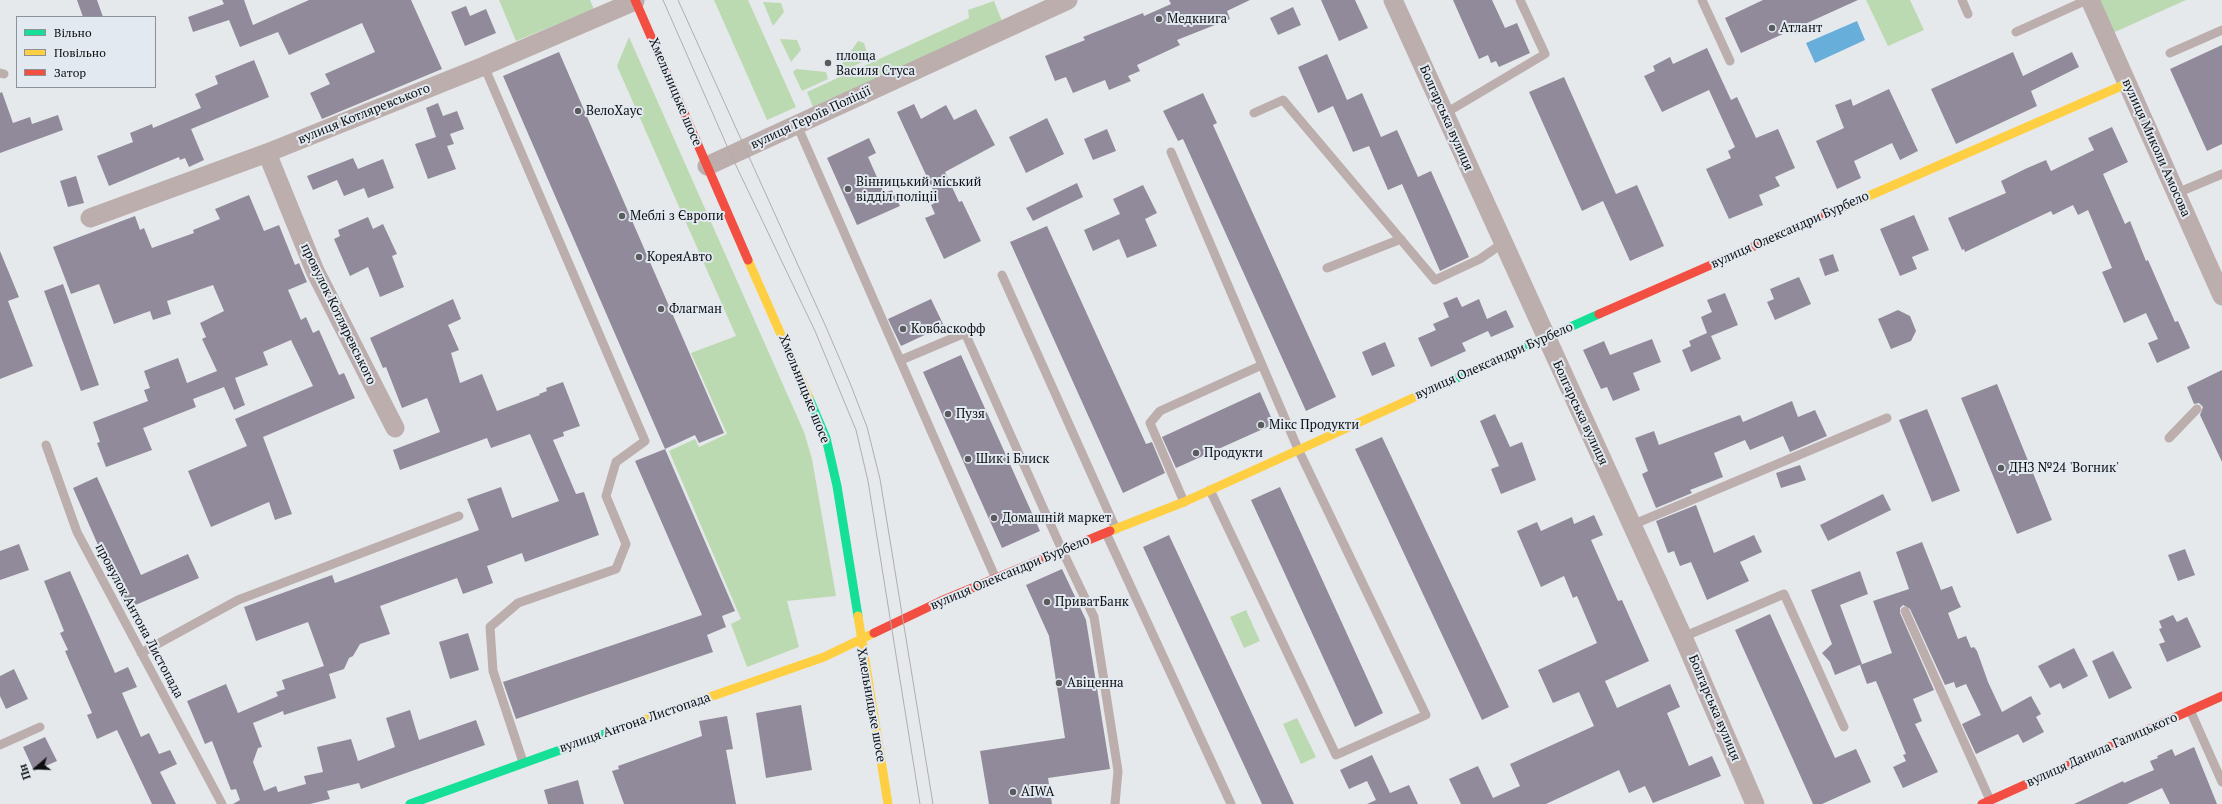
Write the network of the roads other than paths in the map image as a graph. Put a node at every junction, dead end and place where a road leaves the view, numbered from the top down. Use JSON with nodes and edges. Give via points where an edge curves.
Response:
{"nodes":[{"id":1,"x":1068,"y":0,"type":"edge"},
{"id":2,"x":1394,"y":0,"type":"edge"},
{"id":3,"x":1520,"y":0,"type":"edge"},
{"id":4,"x":1702,"y":0,"type":"edge"},
{"id":5,"x":1962,"y":0,"type":"edge"},
{"id":6,"x":2086,"y":0,"type":"edge"},
{"id":7,"x":2090,"y":0,"type":"edge"},
{"id":8,"x":635,"y":1,"type":"edge"},
{"id":9,"x":1968,"y":14,"type":"dead end"},
{"id":10,"x":2222,"y":30,"type":"edge"},
{"id":11,"x":2016,"y":32,"type":"dead end"},
{"id":12,"x":2170,"y":53,"type":"dead end"},
{"id":13,"x":1730,"y":60,"type":"dead end"},
{"id":14,"x":484,"y":66,"type":"junction"},
{"id":15,"x":2128,"y":83,"type":"junction"},
{"id":16,"x":1254,"y":113,"type":"dead end"},
{"id":17,"x":1444,"y":114,"type":"junction"},
{"id":18,"x":797,"y":125,"type":"junction"},
{"id":19,"x":1171,"y":152,"type":"dead end"},
{"id":20,"x":267,"y":153,"type":"junction"},
{"id":21,"x":707,"y":166,"type":"junction"},
{"id":22,"x":2222,"y":174,"type":"edge"},
{"id":23,"x":2177,"y":194,"type":"junction"},
{"id":24,"x":90,"y":218,"type":"dead end"},
{"id":25,"x":1400,"y":238,"type":"junction"},
{"id":26,"x":1502,"y":243,"type":"junction"},
{"id":27,"x":1327,"y":268,"type":"dead end"},
{"id":28,"x":1002,"y":275,"type":"dead end"},
{"id":29,"x":2222,"y":296,"type":"edge"},
{"id":30,"x":1545,"y":337,"type":"junction"},
{"id":31,"x":901,"y":360,"type":"junction"},
{"id":32,"x":1262,"y":365,"type":"junction"},
{"id":33,"x":2197,"y":409,"type":"dead end"},
{"id":34,"x":1887,"y":418,"type":"dead end"},
{"id":35,"x":395,"y":428,"type":"dead end"},
{"id":36,"x":2169,"y":438,"type":"dead end"},
{"id":37,"x":46,"y":445,"type":"dead end"},
{"id":38,"x":1298,"y":448,"type":"junction"},
{"id":39,"x":1210,"y":490,"type":"junction"},
{"id":40,"x":1184,"y":502,"type":"junction"},
{"id":41,"x":459,"y":516,"type":"dead end"},
{"id":42,"x":1632,"y":525,"type":"junction"},
{"id":43,"x":1116,"y":530,"type":"junction"},
{"id":44,"x":1106,"y":533,"type":"junction"},
{"id":45,"x":1062,"y":550,"type":"junction"},
{"id":46,"x":996,"y":579,"type":"junction"},
{"id":47,"x":1905,"y":611,"type":"dead end"},
{"id":48,"x":1683,"y":637,"type":"junction"},
{"id":49,"x":860,"y":640,"type":"junction"},
{"id":50,"x":141,"y":653,"type":"junction"},
{"id":51,"x":2222,"y":696,"type":"edge"},
{"id":52,"x":2190,"y":710,"type":"junction"},
{"id":53,"x":40,"y":727,"type":"dead end"},
{"id":54,"x":1844,"y":727,"type":"dead end"},
{"id":55,"x":0,"y":745,"type":"edge"},
{"id":56,"x":523,"y":762,"type":"junction"},
{"id":57,"x":2222,"y":782,"type":"edge"},
{"id":58,"x":1986,"y":802,"type":"edge"},
{"id":59,"x":222,"y":804,"type":"edge"},
{"id":60,"x":410,"y":804,"type":"edge"},
{"id":61,"x":888,"y":804,"type":"edge"},
{"id":62,"x":1115,"y":804,"type":"edge"},
{"id":63,"x":1231,"y":804,"type":"edge"},
{"id":64,"x":1755,"y":804,"type":"edge"}],
"edges":[{"from":1,"to":18,"type":"street","name":"вулиця Героїв Поліції"},
{"from":2,"to":17,"type":"street","name":"Болгарська вулиця"},
{"from":3,"to":17,"type":"lane","via":[[1545,54]]},
{"from":4,"to":13,"type":"lane"},
{"from":5,"to":9,"type":"lane"},
{"from":6,"to":11,"type":"lane"},
{"from":7,"to":15,"type":"street","name":"вулиця Миколи Амосова"},
{"from":8,"to":14,"type":"street","name":"вулиця Котляревського"},
{"from":8,"to":21,"type":"street","name":"Хмельницьке шосе"},
{"from":10,"to":12,"type":"lane"},
{"from":14,"to":20,"type":"street","name":"вулиця Котляревського"},
{"from":14,"to":56,"type":"lane","via":[[645,440],[616,462],[606,496],[626,544],[616,569],[518,603],[490,627],[493,671]]},
{"from":15,"to":23,"type":"street","name":"вулиця Миколи Амосова"},
{"from":15,"to":30,"type":"street","name":"вулиця Олександри Бурбело"},
{"from":16,"to":25,"type":"lane","via":[[1283,100]]},
{"from":17,"to":26,"type":"street","name":"Болгарська вулиця"},
{"from":18,"to":21,"type":"street","name":"вулиця Героїв Поліції"},
{"from":18,"to":31,"type":"lane"},
{"from":19,"to":32,"type":"lane"},
{"from":20,"to":24,"type":"street","name":"вулиця Котляревського"},
{"from":20,"to":35,"type":"street","name":"провулок Котляревського","via":[[315,271]]},
{"from":21,"to":49,"type":"street","name":"Хмельницьке шосе","via":[[826,438],[837,486]]},
{"from":22,"to":23,"type":"lane"},
{"from":23,"to":29,"type":"street","name":"вулиця Миколи Амосова"},
{"from":25,"to":26,"type":"lane","via":[[1435,280],[1480,259]]},
{"from":25,"to":27,"type":"lane"},
{"from":26,"to":30,"type":"street","name":"Болгарська вулиця"},
{"from":28,"to":43,"type":"lane"},
{"from":30,"to":38,"type":"street","name":"вулиця Олександри Бурбело"},
{"from":30,"to":42,"type":"street","name":"Болгарська вулиця"},
{"from":31,"to":45,"type":"lane","via":[[965,333]]},
{"from":31,"to":46,"type":"lane"},
{"from":32,"to":38,"type":"lane"},
{"from":32,"to":40,"type":"lane","via":[[1160,411],[1150,423]]},
{"from":33,"to":36,"type":"lane"},
{"from":34,"to":42,"type":"lane"},
{"from":37,"to":50,"type":"lane","name":"провулок Антона Листопада","via":[[78,532]]},
{"from":38,"to":39,"type":"street","name":"вулиця Олександри Бурбело"},
{"from":38,"to":39,"type":"lane","via":[[1426,715],[1336,755]]},
{"from":39,"to":40,"type":"street","name":"вулиця Олександри Бурбело"},
{"from":40,"to":43,"type":"street","name":"вулиця Олександри Бурбело"},
{"from":41,"to":50,"type":"lane","via":[[238,600]]},
{"from":42,"to":48,"type":"street","name":"Болгарська вулиця"},
{"from":43,"to":44,"type":"street","name":"вулиця Олександри Бурбело"},
{"from":44,"to":45,"type":"street","name":"вулиця Олександри Бурбело"},
{"from":44,"to":63,"type":"lane"},
{"from":45,"to":46,"type":"street","name":"вулиця Олександри Бурбело"},
{"from":45,"to":62,"type":"lane","via":[[1094,616],[1118,771]]},
{"from":46,"to":49,"type":"street","name":"вулиця Олександри Бурбело","via":[[941,601]]},
{"from":47,"to":58,"type":"lane"},
{"from":48,"to":54,"type":"lane","via":[[1784,594]]},
{"from":48,"to":64,"type":"street","name":"Болгарська вулиця"},
{"from":49,"to":56,"type":"street","name":"вулиця Антона Листопада","via":[[824,656]]},
{"from":49,"to":61,"type":"street","name":"Хмельницьке шосе"},
{"from":50,"to":59,"type":"lane","name":"провулок Антона Листопада"},
{"from":51,"to":52,"type":"street","name":"вулиця Данила Галицького"},
{"from":52,"to":57,"type":"lane"},
{"from":52,"to":58,"type":"street","name":"вулиця Данила Галицького"},
{"from":53,"to":55,"type":"lane"},
{"from":56,"to":60,"type":"street","name":"вулиця Антона Листопада"}]}
